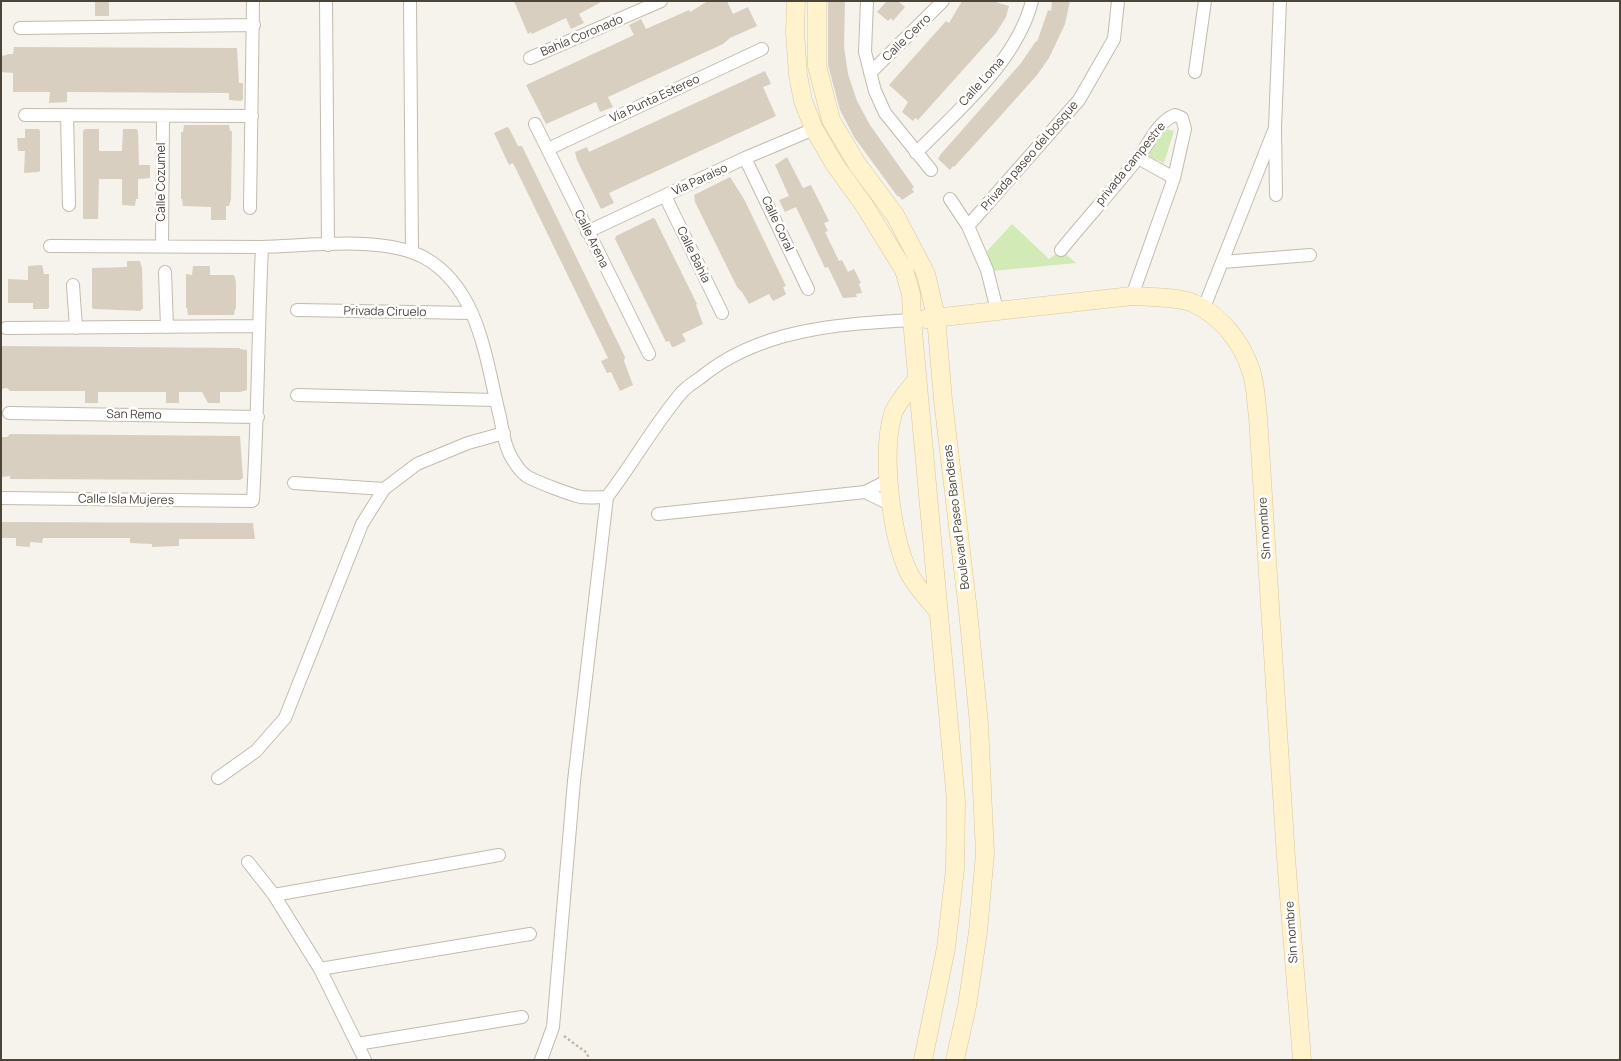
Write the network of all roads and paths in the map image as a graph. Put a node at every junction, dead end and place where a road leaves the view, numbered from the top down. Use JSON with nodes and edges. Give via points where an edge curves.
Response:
{"nodes":[{"id":1,"x":253,"y":1,"type":"edge"},
{"id":2,"x":326,"y":1,"type":"edge"},
{"id":3,"x":410,"y":1,"type":"edge"},
{"id":4,"x":662,"y":1,"type":"edge"},
{"id":5,"x":796,"y":1,"type":"edge"},
{"id":6,"x":817,"y":1,"type":"edge"},
{"id":7,"x":867,"y":1,"type":"edge"},
{"id":8,"x":943,"y":1,"type":"edge"},
{"id":9,"x":1032,"y":1,"type":"edge"},
{"id":10,"x":1118,"y":1,"type":"edge"},
{"id":11,"x":1205,"y":1,"type":"edge"},
{"id":12,"x":1280,"y":1,"type":"edge"},
{"id":13,"x":254,"y":25,"type":"junction"},
{"id":14,"x":20,"y":28,"type":"dead end"},
{"id":15,"x":762,"y":49,"type":"dead end"},
{"id":16,"x":530,"y":58,"type":"dead end"},
{"id":17,"x":1195,"y":72,"type":"dead end"},
{"id":18,"x":870,"y":73,"type":"junction"},
{"id":19,"x":24,"y":115,"type":"dead end"},
{"id":20,"x":68,"y":115,"type":"junction"},
{"id":21,"x":252,"y":116,"type":"junction"},
{"id":22,"x":163,"y":117,"type":"junction"},
{"id":23,"x":534,"y":124,"type":"dead end"},
{"id":24,"x":1275,"y":128,"type":"junction"},
{"id":25,"x":814,"y":129,"type":"junction"},
{"id":26,"x":548,"y":149,"type":"junction"},
{"id":27,"x":916,"y":153,"type":"junction"},
{"id":28,"x":746,"y":158,"type":"junction"},
{"id":29,"x":1138,"y":158,"type":"junction"},
{"id":30,"x":931,"y":170,"type":"dead end"},
{"id":31,"x":1174,"y":178,"type":"junction"},
{"id":32,"x":1276,"y":195,"type":"dead end"},
{"id":33,"x":665,"y":196,"type":"junction"},
{"id":34,"x":950,"y":199,"type":"dead end"},
{"id":35,"x":68,"y":205,"type":"dead end"},
{"id":36,"x":250,"y":208,"type":"dead end"},
{"id":37,"x":968,"y":226,"type":"junction"},
{"id":38,"x":587,"y":232,"type":"junction"},
{"id":39,"x":328,"y":245,"type":"junction"},
{"id":40,"x":50,"y":246,"type":"dead end"},
{"id":41,"x":162,"y":246,"type":"junction"},
{"id":42,"x":262,"y":247,"type":"junction"},
{"id":43,"x":1060,"y":250,"type":"dead end"},
{"id":44,"x":412,"y":252,"type":"junction"},
{"id":45,"x":1310,"y":254,"type":"dead end"},
{"id":46,"x":1222,"y":262,"type":"junction"},
{"id":47,"x":166,"y":272,"type":"dead end"},
{"id":48,"x":74,"y":285,"type":"dead end"},
{"id":49,"x":808,"y":289,"type":"dead end"},
{"id":50,"x":1132,"y":296,"type":"junction"},
{"id":51,"x":297,"y":310,"type":"dead end"},
{"id":52,"x":997,"y":310,"type":"junction"},
{"id":53,"x":1203,"y":310,"type":"junction"},
{"id":54,"x":472,"y":313,"type":"junction"},
{"id":55,"x":722,"y":313,"type":"dead end"},
{"id":56,"x":936,"y":317,"type":"junction"},
{"id":57,"x":912,"y":320,"type":"junction"},
{"id":58,"x":259,"y":326,"type":"junction"},
{"id":59,"x":6,"y":328,"type":"dead end"},
{"id":60,"x":76,"y":328,"type":"junction"},
{"id":61,"x":167,"y":328,"type":"junction"},
{"id":62,"x":649,"y":354,"type":"dead end"},
{"id":63,"x":917,"y":379,"type":"junction"},
{"id":64,"x":297,"y":395,"type":"dead end"},
{"id":65,"x":495,"y":400,"type":"junction"},
{"id":66,"x":9,"y":413,"type":"dead end"},
{"id":67,"x":258,"y":417,"type":"junction"},
{"id":68,"x":504,"y":433,"type":"junction"},
{"id":69,"x":889,"y":480,"type":"junction"},
{"id":70,"x":294,"y":483,"type":"dead end"},
{"id":71,"x":384,"y":489,"type":"junction"},
{"id":72,"x":865,"y":492,"type":"junction"},
{"id":73,"x":607,"y":497,"type":"junction"},
{"id":74,"x":1,"y":498,"type":"edge"},
{"id":75,"x":892,"y":505,"type":"junction"},
{"id":76,"x":658,"y":514,"type":"dead end"},
{"id":77,"x":938,"y":611,"type":"junction"},
{"id":78,"x":218,"y":778,"type":"dead end"},
{"id":79,"x":499,"y":855,"type":"dead end"},
{"id":80,"x":248,"y":862,"type":"dead end"},
{"id":81,"x":274,"y":895,"type":"junction"},
{"id":82,"x":530,"y":934,"type":"dead end"},
{"id":83,"x":320,"y":969,"type":"junction"},
{"id":84,"x":522,"y":1017,"type":"dead end"},
{"id":85,"x":553,"y":1027,"type":"junction"},
{"id":86,"x":357,"y":1044,"type":"junction"},
{"id":87,"x":366,"y":1060,"type":"edge"},
{"id":88,"x":541,"y":1060,"type":"edge"},
{"id":89,"x":589,"y":1060,"type":"edge"},
{"id":90,"x":923,"y":1060,"type":"edge"},
{"id":91,"x":955,"y":1060,"type":"edge"},
{"id":92,"x":1302,"y":1060,"type":"edge"}],
"edges":[{"from":1,"to":13,"type":"street"},
{"from":2,"to":39,"type":"street"},
{"from":3,"to":44,"type":"street"},
{"from":4,"to":16,"type":"street","name":"Bahía Coronado"},
{"from":5,"to":25,"type":"main road","name":"Boulevard Paseo Banderas","via":[[798,75],[803,101]]},
{"from":6,"to":56,"type":"main road","name":"Boulevard Paseo Banderas","via":[[818,66],[831,120],[857,164],[895,215],[926,274]]},
{"from":7,"to":18,"type":"street","via":[[865,52]]},
{"from":8,"to":18,"type":"street","name":"Calle Cerro"},
{"from":9,"to":27,"type":"street","name":"Calle Loma","via":[[1020,35],[1005,58]]},
{"from":10,"to":37,"type":"street","name":"Privada paseo del bosque","via":[[1114,39],[1079,100]]},
{"from":11,"to":17,"type":"street"},
{"from":12,"to":24,"type":"street"},
{"from":13,"to":14,"type":"street"},
{"from":13,"to":21,"type":"street"},
{"from":15,"to":26,"type":"street","name":"Vía Punta Estereo"},
{"from":18,"to":27,"type":"street","via":[[885,113]]},
{"from":19,"to":20,"type":"street"},
{"from":20,"to":22,"type":"street"},
{"from":20,"to":35,"type":"street"},
{"from":21,"to":22,"type":"street"},
{"from":21,"to":36,"type":"street"},
{"from":22,"to":41,"type":"street","name":"Calle Cozumel"},
{"from":23,"to":26,"type":"street","name":"Calle Arena"},
{"from":24,"to":32,"type":"street"},
{"from":24,"to":46,"type":"street"},
{"from":25,"to":28,"type":"street","name":"Vía Paraiso"},
{"from":25,"to":57,"type":"main road","name":"Boulevard Paseo Banderas","via":[[904,270],[911,294]]},
{"from":26,"to":38,"type":"street","name":"Calle Arena"},
{"from":27,"to":30,"type":"street"},
{"from":28,"to":33,"type":"street","name":"Vía Paraiso"},
{"from":28,"to":49,"type":"street","name":"Calle Coral"},
{"from":29,"to":31,"type":"street"},
{"from":29,"to":31,"type":"street","name":"privada campestre","via":[[1168,118],[1175,115],[1182,118],[1185,129]]},
{"from":29,"to":43,"type":"street","name":"privada campestre"},
{"from":31,"to":50,"type":"street","name":"privada campestre"},
{"from":33,"to":38,"type":"street","name":"Vía Paraiso"},
{"from":33,"to":55,"type":"street","name":"Calle Bahía"},
{"from":34,"to":37,"type":"street"},
{"from":37,"to":52,"type":"street","via":[[987,270]]},
{"from":38,"to":62,"type":"street","name":"Calle Arena"},
{"from":39,"to":42,"type":"street"},
{"from":39,"to":44,"type":"street","via":[[390,246]]},
{"from":40,"to":41,"type":"street"},
{"from":41,"to":42,"type":"street"},
{"from":42,"to":58,"type":"street"},
{"from":44,"to":54,"type":"street","via":[[438,266],[450,278]]},
{"from":45,"to":46,"type":"street"},
{"from":46,"to":53,"type":"street"},
{"from":47,"to":61,"type":"street"},
{"from":48,"to":60,"type":"street"},
{"from":50,"to":52,"type":"main road","name":"Sin nombre"},
{"from":50,"to":53,"type":"main road","name":"Sin nombre","via":[[1192,303]]},
{"from":51,"to":54,"type":"street","name":"Privada Ciruelo"},
{"from":52,"to":56,"type":"main road","name":"Sin nombre"},
{"from":53,"to":92,"type":"main road","name":"Sin nombre","via":[[1228,328],[1240,346],[1252,372],[1258,417]]},
{"from":54,"to":65,"type":"street"},
{"from":56,"to":57,"type":"main road","name":"Sin nombre"},
{"from":56,"to":91,"type":"main road","name":"Boulevard Paseo Banderas","via":[[979,724],[985,854],[978,932]]},
{"from":57,"to":63,"type":"main road","name":"Boulevard Paseo Banderas"},
{"from":57,"to":73,"type":"street","via":[[800,332],[757,345],[715,365],[683,391]]},
{"from":58,"to":61,"type":"street"},
{"from":58,"to":67,"type":"street"},
{"from":59,"to":60,"type":"street"},
{"from":60,"to":61,"type":"street"},
{"from":63,"to":69,"type":"main road","via":[[893,412],[888,446]]},
{"from":63,"to":77,"type":"main road","name":"Boulevard Paseo Banderas"},
{"from":64,"to":65,"type":"street"},
{"from":65,"to":68,"type":"street"},
{"from":66,"to":67,"type":"street","name":"San Remo"},
{"from":67,"to":74,"type":"street","name":"Calle Isla Mujeres","via":[[252,502]]},
{"from":68,"to":71,"type":"street","via":[[417,464]]},
{"from":68,"to":73,"type":"street","via":[[514,463],[526,476],[581,497]]},
{"from":69,"to":72,"type":"street"},
{"from":69,"to":75,"type":"main road"},
{"from":70,"to":71,"type":"street"},
{"from":71,"to":78,"type":"street","via":[[362,524],[285,718],[256,751]]},
{"from":72,"to":75,"type":"street"},
{"from":72,"to":76,"type":"street"},
{"from":73,"to":85,"type":"street","via":[[574,782]]},
{"from":75,"to":77,"type":"main road","via":[[896,535],[910,576]]},
{"from":77,"to":90,"type":"main road","name":"Boulevard Paseo Banderas","via":[[956,802],[955,868],[946,948]]},
{"from":79,"to":81,"type":"street"},
{"from":80,"to":81,"type":"street"},
{"from":81,"to":83,"type":"street"},
{"from":82,"to":83,"type":"street"},
{"from":83,"to":86,"type":"street"},
{"from":84,"to":86,"type":"street"},
{"from":85,"to":88,"type":"street"},
{"from":85,"to":89,"type":"path","via":[[587,1053]]},
{"from":86,"to":87,"type":"street"}]}
